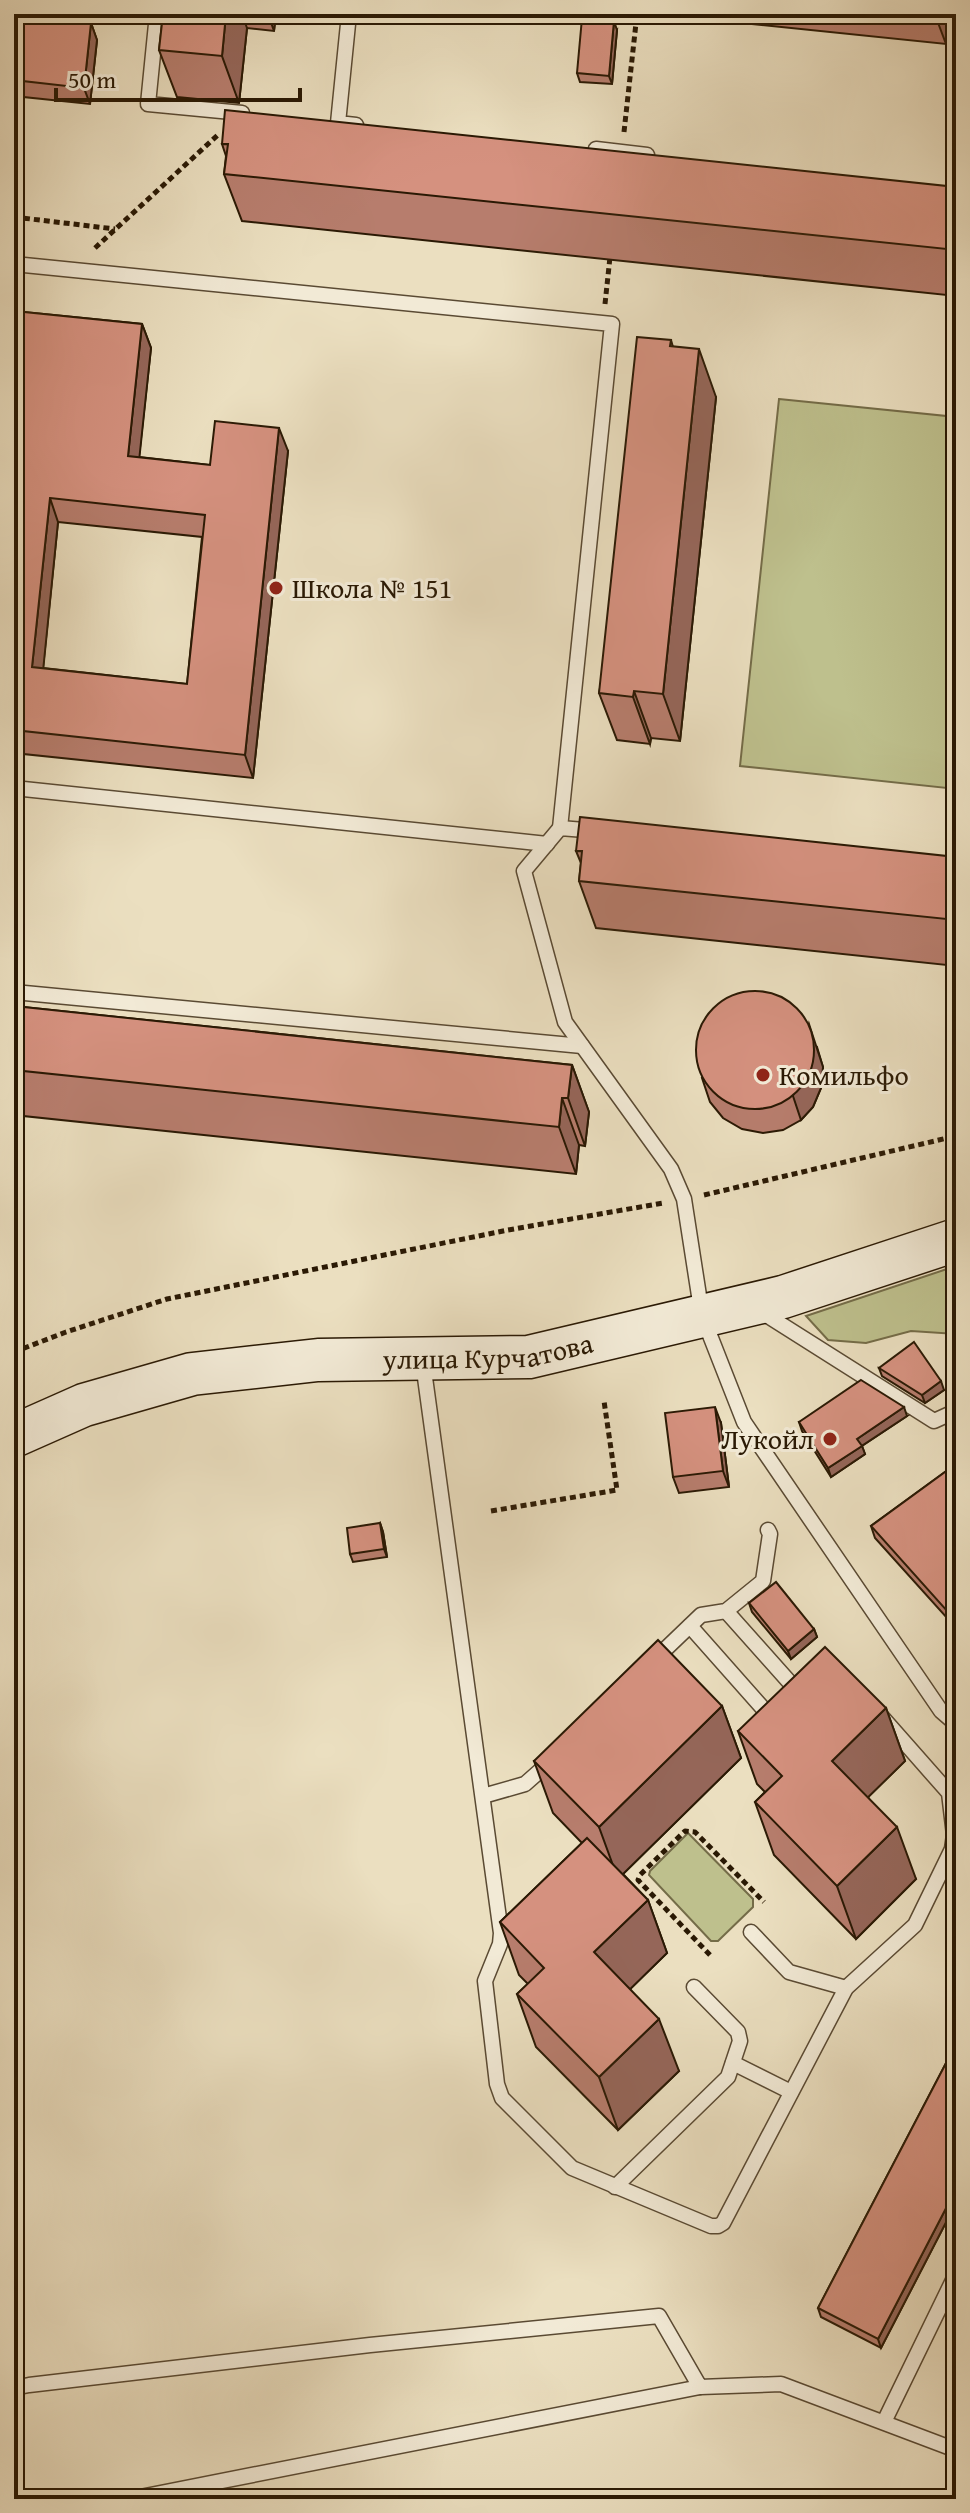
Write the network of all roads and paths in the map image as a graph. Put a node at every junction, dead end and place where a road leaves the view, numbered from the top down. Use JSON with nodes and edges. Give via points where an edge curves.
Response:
{"nodes":[{"id":1,"x":157,"y":14,"type":"edge"},
{"id":2,"x":349,"y":14,"type":"edge"},
{"id":3,"x":637,"y":14,"type":"edge"},
{"id":4,"x":248,"y":114,"type":"joint"},
{"id":5,"x":370,"y":126,"type":"edge"},
{"id":6,"x":574,"y":147,"type":"edge"},
{"id":7,"x":621,"y":152,"type":"junction"},
{"id":8,"x":667,"y":157,"type":"edge"},
{"id":9,"x":14,"y":217,"type":"edge"},
{"id":10,"x":116,"y":229,"type":"junction"},
{"id":11,"x":610,"y":257,"type":"edge"},
{"id":12,"x":14,"y":264,"type":"edge"},
{"id":13,"x":71,"y":270,"type":"junction"},
{"id":14,"x":603,"y":323,"type":"junction"},
{"id":15,"x":14,"y":788,"type":"edge"},
{"id":16,"x":560,"y":828,"type":"junction"},
{"id":17,"x":608,"y":832,"type":"edge"},
{"id":18,"x":547,"y":844,"type":"junction"},
{"id":19,"x":14,"y":992,"type":"edge"},
{"id":20,"x":582,"y":1046,"type":"junction"},
{"id":21,"x":956,"y":1136,"type":"edge"},
{"id":22,"x":684,"y":1199,"type":"junction"},
{"id":23,"x":956,"y":1240,"type":"edge"},
{"id":24,"x":750,"y":1304,"type":"junction"},
{"id":25,"x":702,"y":1315,"type":"junction"},
{"id":26,"x":14,"y":1352,"type":"edge"},
{"id":27,"x":422,"y":1359,"type":"junction"},
{"id":28,"x":604,"y":1401,"type":"dead end"},
{"id":29,"x":956,"y":1411,"type":"edge"},
{"id":30,"x":14,"y":1436,"type":"edge"},
{"id":31,"x":491,"y":1511,"type":"dead end"},
{"id":32,"x":768,"y":1530,"type":"dead end"},
{"id":33,"x":726,"y":1611,"type":"junction"},
{"id":34,"x":690,"y":1626,"type":"junction"},
{"id":35,"x":644,"y":1670,"type":"edge"},
{"id":36,"x":868,"y":1701,"type":"edge"},
{"id":37,"x":956,"y":1724,"type":"edge"},
{"id":38,"x":565,"y":1748,"type":"edge"},
{"id":39,"x":483,"y":1796,"type":"junction"},
{"id":40,"x":764,"y":1902,"type":"dead end"},
{"id":41,"x":751,"y":1932,"type":"dead end"},
{"id":42,"x":710,"y":1955,"type":"dead end"},
{"id":43,"x":694,"y":1987,"type":"dead end"},
{"id":44,"x":846,"y":1988,"type":"junction"},
{"id":45,"x":733,"y":2063,"type":"junction"},
{"id":46,"x":791,"y":2092,"type":"junction"},
{"id":47,"x":615,"y":2187,"type":"junction"},
{"id":48,"x":956,"y":2274,"type":"edge"},
{"id":49,"x":700,"y":2387,"type":"junction"},
{"id":50,"x":14,"y":2388,"type":"edge"},
{"id":51,"x":884,"y":2422,"type":"junction"},
{"id":52,"x":956,"y":2450,"type":"edge"},
{"id":53,"x":130,"y":2499,"type":"edge"}],
"edges":[{"from":1,"to":4,"type":"lane","via":[[148,104]]},
{"from":2,"to":5,"type":"lane","via":[[331,122]]},
{"from":3,"to":7,"type":"path"},
{"from":4,"to":10,"type":"path"},
{"from":6,"to":7,"type":"lane"},
{"from":7,"to":8,"type":"lane"},
{"from":9,"to":10,"type":"path"},
{"from":10,"to":13,"type":"path"},
{"from":11,"to":14,"type":"path"},
{"from":12,"to":13,"type":"lane"},
{"from":13,"to":14,"type":"lane"},
{"from":14,"to":16,"type":"lane","via":[[612,324]]},
{"from":15,"to":18,"type":"lane"},
{"from":16,"to":17,"type":"lane"},
{"from":16,"to":18,"type":"lane"},
{"from":18,"to":20,"type":"lane","via":[[524,871],[565,1022]]},
{"from":19,"to":20,"type":"lane"},
{"from":20,"to":22,"type":"lane","via":[[671,1169]]},
{"from":21,"to":22,"type":"path"},
{"from":22,"to":25,"type":"lane"},
{"from":22,"to":26,"type":"path","via":[[167,1299]]},
{"from":23,"to":24,"type":"main road","name":"улица Курчатова"},
{"from":24,"to":25,"type":"main road","name":"улица Курчатова"},
{"from":24,"to":29,"type":"lane","via":[[934,1421]]},
{"from":25,"to":27,"type":"main road","name":"улица Курчатова","via":[[529,1357]]},
{"from":25,"to":37,"type":"lane","via":[[744,1422],[941,1711]]},
{"from":27,"to":30,"type":"main road","name":"улица Курчатова","via":[[318,1360],[192,1374],[84,1405]]},
{"from":27,"to":39,"type":"lane"},
{"from":28,"to":31,"type":"path","via":[[617,1490]]},
{"from":32,"to":33,"type":"lane","via":[[763,1581]]},
{"from":33,"to":34,"type":"lane","via":[[701,1615]]},
{"from":33,"to":34,"type":"lane","via":[[806,1690],[777,1715],[768,1714]]},
{"from":34,"to":35,"type":"lane"},
{"from":36,"to":44,"type":"lane","via":[[946,1789],[954,1842],[915,1925]]},
{"from":38,"to":39,"type":"lane","via":[[525,1784]]},
{"from":39,"to":47,"type":"lane","via":[[501,1933],[485,1981],[498,2092],[572,2168]]},
{"from":40,"to":42,"type":"path","via":[[695,1832],[685,1831],[640,1875],[638,1880]]},
{"from":41,"to":44,"type":"lane","via":[[789,1972]]},
{"from":43,"to":45,"type":"lane","via":[[738,2032]]},
{"from":44,"to":46,"type":"lane"},
{"from":45,"to":46,"type":"lane"},
{"from":45,"to":47,"type":"lane","via":[[728,2077]]},
{"from":46,"to":47,"type":"lane","via":[[718,2226]]},
{"from":48,"to":51,"type":"lane"},
{"from":49,"to":50,"type":"lane","via":[[659,2316]]},
{"from":49,"to":51,"type":"lane","via":[[781,2384]]},
{"from":49,"to":53,"type":"lane"},
{"from":51,"to":52,"type":"lane"}]}
